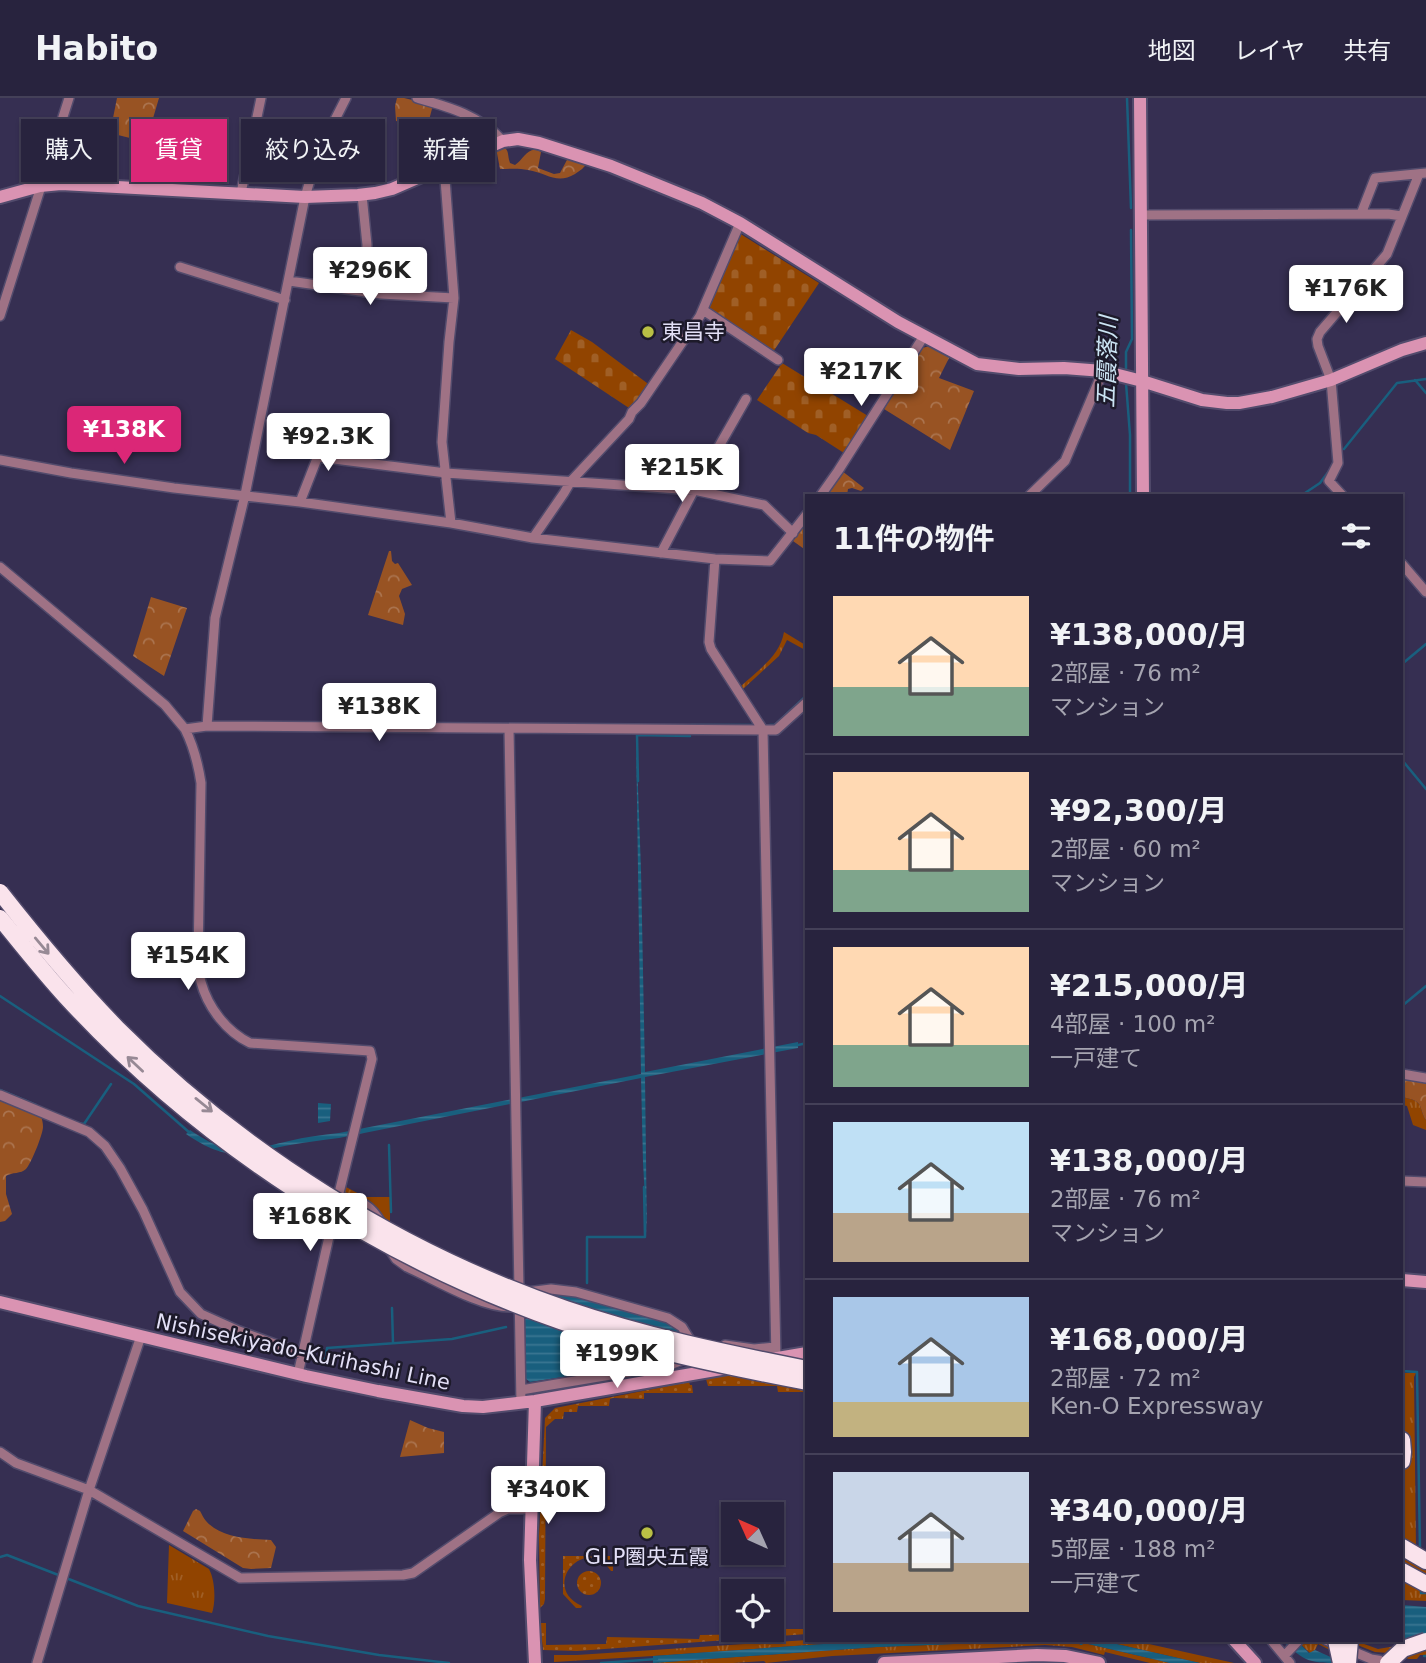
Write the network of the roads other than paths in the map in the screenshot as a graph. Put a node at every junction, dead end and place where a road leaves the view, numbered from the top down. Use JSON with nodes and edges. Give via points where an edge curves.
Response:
{"nodes":[{"id":1,"x":69,"y":98,"type":"edge"},
{"id":2,"x":261,"y":98,"type":"edge"},
{"id":3,"x":346,"y":98,"type":"edge"},
{"id":4,"x":417,"y":98,"type":"edge"},
{"id":5,"x":1140,"y":98,"type":"edge"},
{"id":6,"x":503,"y":141,"type":"junction"},
{"id":7,"x":495,"y":144,"type":"edge"},
{"id":8,"x":1423,"y":173,"type":"edge"},
{"id":9,"x":408,"y":182,"type":"edge"},
{"id":10,"x":445,"y":182,"type":"edge"},
{"id":11,"x":40,"y":186,"type":"junction"},
{"id":12,"x":240,"y":193,"type":"junction"},
{"id":13,"x":362,"y":195,"type":"junction"},
{"id":14,"x":0,"y":197,"type":"edge"},
{"id":15,"x":305,"y":197,"type":"junction"},
{"id":16,"x":1361,"y":214,"type":"junction"},
{"id":17,"x":1141,"y":215,"type":"junction"},
{"id":18,"x":1402,"y":216,"type":"junction"},
{"id":19,"x":740,"y":223,"type":"junction"},
{"id":20,"x":180,"y":267,"type":"dead end"},
{"id":21,"x":289,"y":281,"type":"junction"},
{"id":22,"x":364,"y":292,"type":"junction"},
{"id":23,"x":454,"y":298,"type":"junction"},
{"id":24,"x":285,"y":300,"type":"junction"},
{"id":25,"x":703,"y":310,"type":"junction"},
{"id":26,"x":0,"y":316,"type":"edge"},
{"id":27,"x":924,"y":336,"type":"junction"},
{"id":28,"x":1426,"y":343,"type":"edge"},
{"id":29,"x":778,"y":360,"type":"dead end"},
{"id":30,"x":1110,"y":372,"type":"junction"},
{"id":31,"x":1140,"y":380,"type":"junction"},
{"id":32,"x":1331,"y":380,"type":"junction"},
{"id":33,"x":746,"y":399,"type":"dead end"},
{"id":34,"x":327,"y":433,"type":"dead end"},
{"id":35,"x":318,"y":457,"type":"junction"},
{"id":36,"x":0,"y":460,"type":"edge"},
{"id":37,"x":446,"y":472,"type":"junction"},
{"id":38,"x":571,"y":481,"type":"junction"},
{"id":39,"x":694,"y":490,"type":"junction"},
{"id":40,"x":822,"y":494,"type":"edge"},
{"id":41,"x":1031,"y":494,"type":"edge"},
{"id":42,"x":1143,"y":494,"type":"edge"},
{"id":43,"x":1341,"y":494,"type":"edge"},
{"id":44,"x":245,"y":495,"type":"junction"},
{"id":45,"x":300,"y":502,"type":"junction"},
{"id":46,"x":805,"y":517,"type":"edge"},
{"id":47,"x":451,"y":523,"type":"junction"},
{"id":48,"x":793,"y":533,"type":"junction"},
{"id":49,"x":533,"y":538,"type":"junction"},
{"id":50,"x":661,"y":553,"type":"junction"},
{"id":51,"x":715,"y":559,"type":"junction"},
{"id":52,"x":1403,"y":565,"type":"edge"},
{"id":53,"x":0,"y":567,"type":"edge"},
{"id":54,"x":1426,"y":592,"type":"edge"},
{"id":55,"x":805,"y":704,"type":"edge"},
{"id":56,"x":207,"y":726,"type":"junction"},
{"id":57,"x":185,"y":729,"type":"junction"},
{"id":58,"x":509,"y":729,"type":"junction"},
{"id":59,"x":763,"y":730,"type":"junction"},
{"id":60,"x":0,"y":892,"type":"edge"},
{"id":61,"x":0,"y":918,"type":"edge"},
{"id":62,"x":1403,"y":1074,"type":"edge"},
{"id":63,"x":1426,"y":1078,"type":"edge"},
{"id":64,"x":0,"y":1095,"type":"edge"},
{"id":65,"x":1403,"y":1181,"type":"edge"},
{"id":66,"x":1426,"y":1182,"type":"edge"},
{"id":67,"x":338,"y":1197,"type":"junction"},
{"id":68,"x":1403,"y":1280,"type":"edge"},
{"id":69,"x":1426,"y":1282,"type":"edge"},
{"id":70,"x":519,"y":1292,"type":"junction"},
{"id":71,"x":0,"y":1302,"type":"edge"},
{"id":72,"x":519,"y":1307,"type":"junction"},
{"id":73,"x":141,"y":1336,"type":"junction"},
{"id":74,"x":696,"y":1350,"type":"junction"},
{"id":75,"x":775,"y":1353,"type":"junction"},
{"id":76,"x":805,"y":1353,"type":"edge"},
{"id":77,"x":302,"y":1354,"type":"junction"},
{"id":78,"x":805,"y":1369,"type":"edge"},
{"id":79,"x":298,"y":1374,"type":"junction"},
{"id":80,"x":805,"y":1382,"type":"edge"},
{"id":81,"x":521,"y":1397,"type":"junction"},
{"id":82,"x":535,"y":1401,"type":"junction"},
{"id":83,"x":0,"y":1452,"type":"edge"},
{"id":84,"x":89,"y":1490,"type":"junction"},
{"id":85,"x":533,"y":1509,"type":"junction"},
{"id":86,"x":1403,"y":1547,"type":"edge"},
{"id":87,"x":1403,"y":1558,"type":"edge"},
{"id":88,"x":1426,"y":1561,"type":"edge"},
{"id":89,"x":1426,"y":1570,"type":"edge"},
{"id":90,"x":1403,"y":1571,"type":"edge"},
{"id":91,"x":1426,"y":1584,"type":"edge"},
{"id":92,"x":1426,"y":1641,"type":"edge"},
{"id":93,"x":1236,"y":1642,"type":"edge"},
{"id":94,"x":1273,"y":1642,"type":"edge"},
{"id":95,"x":1297,"y":1642,"type":"edge"},
{"id":96,"x":1331,"y":1642,"type":"edge"},
{"id":97,"x":1336,"y":1642,"type":"edge"},
{"id":98,"x":1350,"y":1642,"type":"edge"},
{"id":99,"x":1356,"y":1642,"type":"edge"},
{"id":100,"x":535,"y":1657,"type":"edge"},
{"id":101,"x":1037,"y":1659,"type":"edge"},
{"id":102,"x":1287,"y":1659,"type":"edge"},
{"id":103,"x":37,"y":1663,"type":"edge"},
{"id":104,"x":884,"y":1663,"type":"edge"},
{"id":105,"x":1099,"y":1663,"type":"edge"},
{"id":106,"x":1255,"y":1663,"type":"edge"},
{"id":107,"x":1341,"y":1663,"type":"edge"},
{"id":108,"x":1348,"y":1663,"type":"edge"},
{"id":109,"x":1354,"y":1663,"type":"edge"},
{"id":110,"x":1388,"y":1663,"type":"edge"},
{"id":111,"x":1397,"y":1663,"type":"edge"}],
"edges":[{"from":1,"to":11,"type":"street"},
{"from":2,"to":12,"type":"street"},
{"from":3,"to":15,"type":"street","via":[[318,153]]},
{"from":4,"to":6,"type":"street","via":[[456,109],[492,129]]},
{"from":5,"to":17,"type":"street"},
{"from":6,"to":7,"type":"street"},
{"from":6,"to":19,"type":"street","via":[[539,143],[611,166]]},
{"from":8,"to":16,"type":"street","via":[[1375,178]]},
{"from":8,"to":18,"type":"street"},
{"from":9,"to":13,"type":"street"},
{"from":10,"to":23,"type":"street"},
{"from":11,"to":12,"type":"street"},
{"from":11,"to":14,"type":"street"},
{"from":11,"to":26,"type":"street"},
{"from":12,"to":15,"type":"street"},
{"from":13,"to":15,"type":"street"},
{"from":13,"to":22,"type":"street","via":[[368,244]]},
{"from":15,"to":21,"type":"street"},
{"from":16,"to":17,"type":"street"},
{"from":16,"to":18,"type":"street"},
{"from":17,"to":31,"type":"street"},
{"from":18,"to":32,"type":"street","via":[[1387,254],[1320,332],[1318,346]]},
{"from":19,"to":25,"type":"street"},
{"from":19,"to":27,"type":"street"},
{"from":20,"to":24,"type":"street"},
{"from":21,"to":22,"type":"street"},
{"from":21,"to":24,"type":"street"},
{"from":22,"to":23,"type":"street"},
{"from":23,"to":37,"type":"street","via":[[442,442]]},
{"from":24,"to":44,"type":"street"},
{"from":25,"to":29,"type":"street"},
{"from":25,"to":38,"type":"street","via":[[629,419]]},
{"from":27,"to":30,"type":"street","via":[[977,364]]},
{"from":27,"to":40,"type":"street"},
{"from":28,"to":32,"type":"street"},
{"from":30,"to":31,"type":"street"},
{"from":30,"to":41,"type":"street","via":[[1065,461]]},
{"from":31,"to":32,"type":"street","via":[[1227,403],[1253,402]]},
{"from":31,"to":42,"type":"street"},
{"from":32,"to":43,"type":"street","via":[[1338,463],[1329,481]]},
{"from":33,"to":39,"type":"street"},
{"from":34,"to":35,"type":"street"},
{"from":35,"to":37,"type":"street"},
{"from":35,"to":45,"type":"street"},
{"from":36,"to":44,"type":"street"},
{"from":37,"to":38,"type":"street"},
{"from":37,"to":47,"type":"street"},
{"from":38,"to":39,"type":"street"},
{"from":38,"to":49,"type":"street"},
{"from":39,"to":48,"type":"street","via":[[764,505]]},
{"from":39,"to":50,"type":"street"},
{"from":44,"to":45,"type":"street"},
{"from":44,"to":56,"type":"street","via":[[215,618]]},
{"from":45,"to":47,"type":"street"},
{"from":46,"to":48,"type":"street"},
{"from":47,"to":49,"type":"street"},
{"from":48,"to":51,"type":"street","via":[[770,561]]},
{"from":49,"to":50,"type":"street"},
{"from":50,"to":51,"type":"street"},
{"from":51,"to":59,"type":"street","via":[[709,642]]},
{"from":52,"to":54,"type":"street"},
{"from":53,"to":57,"type":"street","via":[[165,705]]},
{"from":55,"to":59,"type":"street","via":[[776,730]]},
{"from":56,"to":57,"type":"street"},
{"from":56,"to":58,"type":"street"},
{"from":57,"to":67,"type":"street","via":[[201,783],[198,960],[200,982],[213,1010],[250,1043],[370,1051],[372,1059]]},
{"from":58,"to":59,"type":"street"},
{"from":58,"to":70,"type":"street"},
{"from":59,"to":75,"type":"street"},
{"from":60,"to":78,"type":"highway","one_way":true,"bridge":true,"via":[[79,989],[159,1068],[240,1135],[364,1216],[491,1280],[565,1309],[662,1338]]},
{"from":80,"to":61,"type":"highway","one_way":true,"bridge":true,"via":[[633,1344],[560,1321],[485,1292],[356,1227],[232,1145],[150,1078],[68,999]]},
{"from":62,"to":63,"type":"street"},
{"from":64,"to":77,"type":"street","via":[[89,1132],[105,1146],[143,1210],[180,1292],[201,1314]]},
{"from":65,"to":66,"type":"street"},
{"from":67,"to":72,"type":"street","via":[[361,1202],[376,1213],[389,1251],[407,1267],[491,1305]]},
{"from":67,"to":77,"type":"street"},
{"from":68,"to":69,"type":"street"},
{"from":70,"to":72,"type":"street"},
{"from":70,"to":74,"type":"street","via":[[576,1292],[668,1318],[682,1327]]},
{"from":71,"to":73,"type":"street","name":"Nishisekiyado-Kurihashi Line"},
{"from":72,"to":81,"type":"street"},
{"from":73,"to":79,"type":"street","name":"Nishisekiyado-Kurihashi Line"},
{"from":73,"to":84,"type":"street"},
{"from":74,"to":75,"type":"street","via":[[714,1344]]},
{"from":74,"to":81,"type":"street","via":[[670,1365]]},
{"from":75,"to":76,"type":"street","name":"Nishisekiyado-Kurihashi Line"},
{"from":75,"to":82,"type":"street","name":"Nishisekiyado-Kurihashi Line"},
{"from":77,"to":79,"type":"street"},
{"from":79,"to":81,"type":"street","name":"Nishisekiyado-Kurihashi Line","via":[[443,1404],[483,1407]]},
{"from":81,"to":82,"type":"street","name":"Nishisekiyado-Kurihashi Line"},
{"from":82,"to":85,"type":"street"},
{"from":83,"to":84,"type":"street","via":[[16,1463]]},
{"from":84,"to":85,"type":"street","via":[[240,1578],[413,1573],[499,1513]]},
{"from":84,"to":103,"type":"street"},
{"from":85,"to":100,"type":"street","via":[[530,1560]]},
{"from":86,"to":88,"type":"highway"},
{"from":87,"to":89,"type":"highway"},
{"from":90,"to":91,"type":"highway"},
{"from":92,"to":110,"type":"highway","bridge":true,"via":[[1403,1649]]},
{"from":93,"to":106,"type":"street"},
{"from":94,"to":102,"type":"street"},
{"from":95,"to":102,"type":"street"},
{"from":96,"to":111,"type":"street"},
{"from":97,"to":107,"type":"highway","bridge":true},
{"from":98,"to":108,"type":"highway","bridge":true},
{"from":99,"to":109,"type":"highway"},
{"from":101,"to":104,"type":"street"},
{"from":101,"to":105,"type":"street","via":[[1065,1656]]}]}
